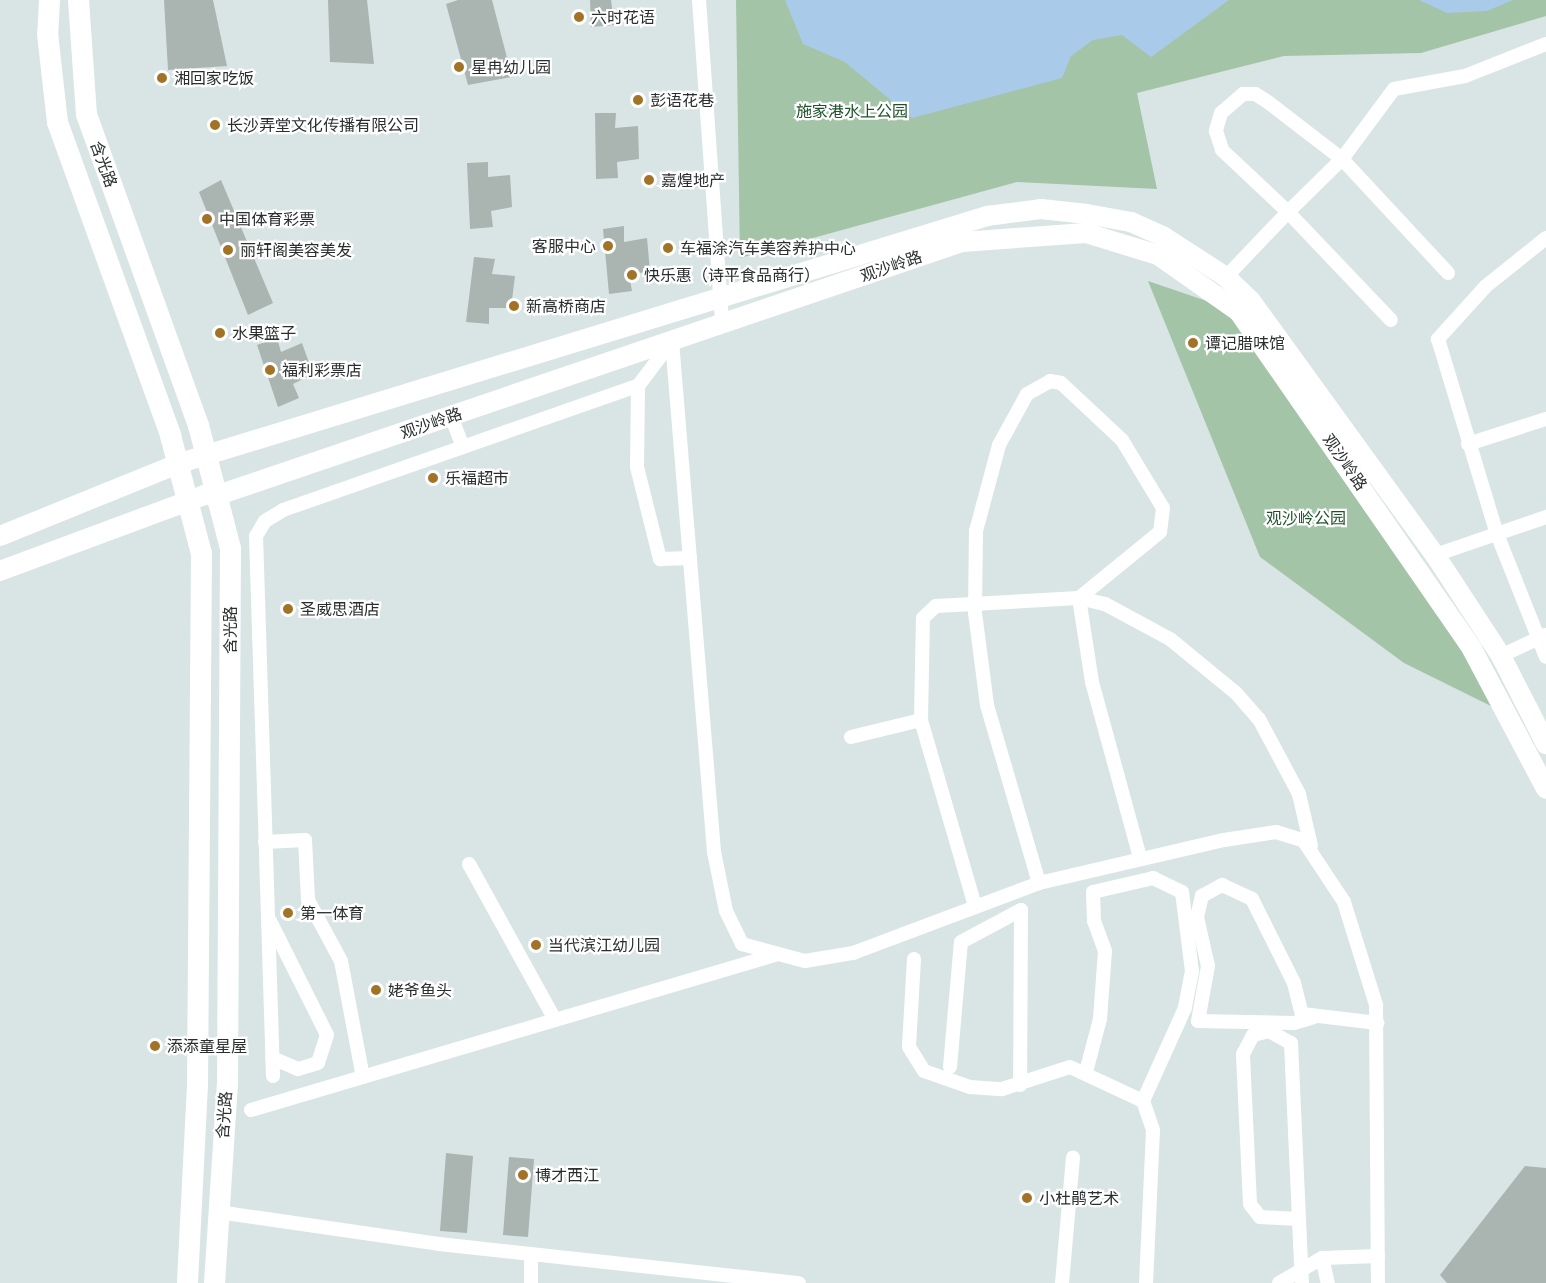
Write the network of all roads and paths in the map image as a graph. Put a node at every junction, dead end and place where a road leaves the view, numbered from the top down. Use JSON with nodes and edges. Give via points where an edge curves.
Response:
{"nodes":[{"id":1,"x":49,"y":0,"type":"edge"},
{"id":2,"x":78,"y":0,"type":"edge"},
{"id":3,"x":699,"y":0,"type":"edge"},
{"id":4,"x":1546,"y":44,"type":"edge"},
{"id":5,"x":1342,"y":159,"type":"junction"},
{"id":6,"x":1288,"y":212,"type":"junction"},
{"id":7,"x":1546,"y":238,"type":"edge"},
{"id":8,"x":1448,"y":273,"type":"dead end"},
{"id":9,"x":1226,"y":277,"type":"junction"},
{"id":10,"x":721,"y":299,"type":"junction"},
{"id":11,"x":1391,"y":320,"type":"dead end"},
{"id":12,"x":722,"y":324,"type":"junction"},
{"id":13,"x":672,"y":341,"type":"junction"},
{"id":14,"x":638,"y":386,"type":"junction"},
{"id":15,"x":451,"y":416,"type":"junction"},
{"id":16,"x":1546,"y":418,"type":"edge"},
{"id":17,"x":1468,"y":444,"type":"junction"},
{"id":18,"x":464,"y":447,"type":"junction"},
{"id":19,"x":207,"y":458,"type":"junction"},
{"id":20,"x":177,"y":464,"type":"junction"},
{"id":21,"x":216,"y":493,"type":"junction"},
{"id":22,"x":187,"y":501,"type":"junction"},
{"id":23,"x":1546,"y":517,"type":"edge"},
{"id":24,"x":1497,"y":534,"type":"junction"},
{"id":25,"x":0,"y":536,"type":"edge"},
{"id":26,"x":1435,"y":555,"type":"junction"},
{"id":27,"x":690,"y":558,"type":"junction"},
{"id":28,"x":0,"y":571,"type":"edge"},
{"id":29,"x":1078,"y":598,"type":"junction"},
{"id":30,"x":975,"y":604,"type":"junction"},
{"id":31,"x":1542,"y":636,"type":"edge"},
{"id":32,"x":1501,"y":656,"type":"junction"},
{"id":33,"x":1546,"y":657,"type":"edge"},
{"id":34,"x":921,"y":720,"type":"junction"},
{"id":35,"x":851,"y":737,"type":"dead end"},
{"id":36,"x":1546,"y":744,"type":"edge"},
{"id":37,"x":1546,"y":789,"type":"edge"},
{"id":38,"x":265,"y":842,"type":"junction"},
{"id":39,"x":1311,"y":846,"type":"junction"},
{"id":40,"x":1140,"y":858,"type":"junction"},
{"id":41,"x":469,"y":864,"type":"dead end"},
{"id":42,"x":1039,"y":883,"type":"junction"},
{"id":43,"x":975,"y":906,"type":"junction"},
{"id":44,"x":268,"y":916,"type":"junction"},
{"id":45,"x":775,"y":955,"type":"junction"},
{"id":46,"x":914,"y":959,"type":"dead end"},
{"id":47,"x":1314,"y":1017,"type":"junction"},
{"id":48,"x":555,"y":1020,"type":"junction"},
{"id":49,"x":1377,"y":1023,"type":"junction"},
{"id":50,"x":272,"y":1058,"type":"junction"},
{"id":51,"x":950,"y":1067,"type":"dead end"},
{"id":52,"x":1086,"y":1072,"type":"junction"},
{"id":53,"x":273,"y":1076,"type":"dead end"},
{"id":54,"x":363,"y":1077,"type":"junction"},
{"id":55,"x":1020,"y":1085,"type":"junction"},
{"id":56,"x":1143,"y":1101,"type":"junction"},
{"id":57,"x":251,"y":1110,"type":"dead end"},
{"id":58,"x":1073,"y":1156,"type":"dead end"},
{"id":59,"x":218,"y":1212,"type":"junction"},
{"id":60,"x":1297,"y":1220,"type":"junction"},
{"id":61,"x":531,"y":1254,"type":"junction"},
{"id":62,"x":1378,"y":1256,"type":"junction"},
{"id":63,"x":1322,"y":1258,"type":"junction"},
{"id":64,"x":1302,"y":1276,"type":"edge"},
{"id":65,"x":187,"y":1283,"type":"edge"},
{"id":66,"x":214,"y":1283,"type":"edge"},
{"id":67,"x":531,"y":1283,"type":"edge"},
{"id":68,"x":800,"y":1283,"type":"edge"},
{"id":69,"x":1062,"y":1283,"type":"edge"},
{"id":70,"x":1146,"y":1283,"type":"edge"},
{"id":71,"x":1280,"y":1283,"type":"edge"},
{"id":72,"x":1329,"y":1283,"type":"edge"},
{"id":73,"x":1378,"y":1283,"type":"edge"}],
"edges":[{"from":1,"to":20,"type":"main road","name":"含光路","via":[[47,33],[57,122]]},
{"from":2,"to":19,"type":"main road","name":"含光路","via":[[86,114]]},
{"from":3,"to":10,"type":"street"},
{"from":4,"to":5,"type":"street","via":[[1465,76],[1395,89]]},
{"from":5,"to":6,"type":"street"},
{"from":5,"to":6,"type":"street","via":[[1255,93],[1226,106],[1217,122],[1222,150]]},
{"from":5,"to":8,"type":"street"},
{"from":6,"to":9,"type":"street"},
{"from":6,"to":11,"type":"street"},
{"from":7,"to":17,"type":"street","via":[[1486,286],[1438,339]]},
{"from":9,"to":10,"type":"main road","name":"观沙岭路","via":[[1131,222],[1041,209],[987,216]]},
{"from":9,"to":26,"type":"main road","name":"观沙岭路","via":[[1251,301]]},
{"from":10,"to":12,"type":"street"},
{"from":10,"to":19,"type":"main road","name":"观沙岭路"},
{"from":12,"to":13,"type":"main road","name":"观沙岭路"},
{"from":12,"to":37,"type":"main road","name":"观沙岭路","via":[[962,242],[1000,236],[1086,233],[1158,255],[1239,312],[1472,650]]},
{"from":13,"to":14,"type":"street"},
{"from":13,"to":15,"type":"main road","name":"观沙岭路"},
{"from":13,"to":27,"type":"street"},
{"from":14,"to":18,"type":"street"},
{"from":14,"to":27,"type":"street","via":[[637,467],[660,559]]},
{"from":15,"to":18,"type":"street"},
{"from":15,"to":21,"type":"main road","name":"观沙岭路"},
{"from":16,"to":17,"type":"street"},
{"from":17,"to":24,"type":"street"},
{"from":18,"to":38,"type":"street","via":[[283,510],[265,521],[256,536]]},
{"from":19,"to":20,"type":"main road","name":"观沙岭路"},
{"from":19,"to":21,"type":"main road","name":"含光路"},
{"from":20,"to":22,"type":"main road","name":"含光路"},
{"from":20,"to":25,"type":"main road","name":"观沙岭路"},
{"from":21,"to":22,"type":"main road","name":"观沙岭路"},
{"from":21,"to":59,"type":"main road","name":"含光路","via":[[230,548],[227,1082]]},
{"from":22,"to":28,"type":"main road","name":"观沙岭路"},
{"from":22,"to":65,"type":"main road","name":"含光路","via":[[201,565],[197,1084]]},
{"from":23,"to":24,"type":"street"},
{"from":24,"to":26,"type":"street"},
{"from":24,"to":31,"type":"street"},
{"from":26,"to":32,"type":"main road","name":"观沙岭路"},
{"from":27,"to":45,"type":"street","via":[[714,852],[726,911],[742,944]]},
{"from":29,"to":30,"type":"street"},
{"from":29,"to":30,"type":"street","via":[[1160,532],[1163,508],[1122,440],[1061,382],[1050,381],[1027,394],[999,445],[976,531]]},
{"from":29,"to":39,"type":"street","via":[[1139,621],[1236,693],[1282,756],[1308,821]]},
{"from":29,"to":40,"type":"street","via":[[1092,682]]},
{"from":30,"to":34,"type":"street","via":[[936,606],[923,618]]},
{"from":30,"to":42,"type":"street","via":[[987,705]]},
{"from":31,"to":32,"type":"street"},
{"from":31,"to":33,"type":"street"},
{"from":32,"to":36,"type":"main road","name":"观沙岭路"},
{"from":34,"to":35,"type":"street"},
{"from":34,"to":43,"type":"street"},
{"from":38,"to":44,"type":"street"},
{"from":38,"to":54,"type":"street","via":[[305,840],[308,900],[342,960]]},
{"from":39,"to":40,"type":"street","via":[[1276,832]]},
{"from":39,"to":49,"type":"street","via":[[1344,902]]},
{"from":40,"to":42,"type":"street"},
{"from":41,"to":48,"type":"street"},
{"from":42,"to":43,"type":"street"},
{"from":43,"to":45,"type":"street","via":[[853,953],[805,961]]},
{"from":44,"to":50,"type":"street"},
{"from":44,"to":50,"type":"street","via":[[327,1035],[318,1063],[298,1069]]},
{"from":45,"to":48,"type":"street"},
{"from":46,"to":55,"type":"street","via":[[909,1047],[924,1071],[970,1087]]},
{"from":47,"to":47,"type":"street","via":[[1297,1008],[1294,983],[1252,899],[1234,886],[1222,885],[1202,896],[1197,917],[1208,966],[1198,1021],[1294,1023]]},
{"from":47,"to":49,"type":"street"},
{"from":48,"to":54,"type":"street"},
{"from":49,"to":62,"type":"street"},
{"from":50,"to":53,"type":"street"},
{"from":51,"to":55,"type":"street","via":[[961,942],[1021,910]]},
{"from":52,"to":55,"type":"street","via":[[1053,1070]]},
{"from":52,"to":56,"type":"street"},
{"from":52,"to":56,"type":"street","via":[[1100,1019],[1106,951],[1094,921],[1093,892],[1154,878],[1182,892],[1192,971],[1185,1008]]},
{"from":54,"to":57,"type":"street"},
{"from":56,"to":70,"type":"street","via":[[1153,1130]]},
{"from":58,"to":69,"type":"street"},
{"from":59,"to":61,"type":"street"},
{"from":59,"to":66,"type":"main road","name":"含光路"},
{"from":60,"to":60,"type":"street","via":[[1260,1217],[1250,1204],[1243,1054],[1253,1035],[1269,1031],[1291,1042]]},
{"from":60,"to":64,"type":"street"},
{"from":61,"to":67,"type":"street"},
{"from":61,"to":68,"type":"street"},
{"from":62,"to":63,"type":"street"},
{"from":62,"to":73,"type":"street"},
{"from":63,"to":64,"type":"street"},
{"from":63,"to":72,"type":"street"},
{"from":64,"to":71,"type":"street"}]}
